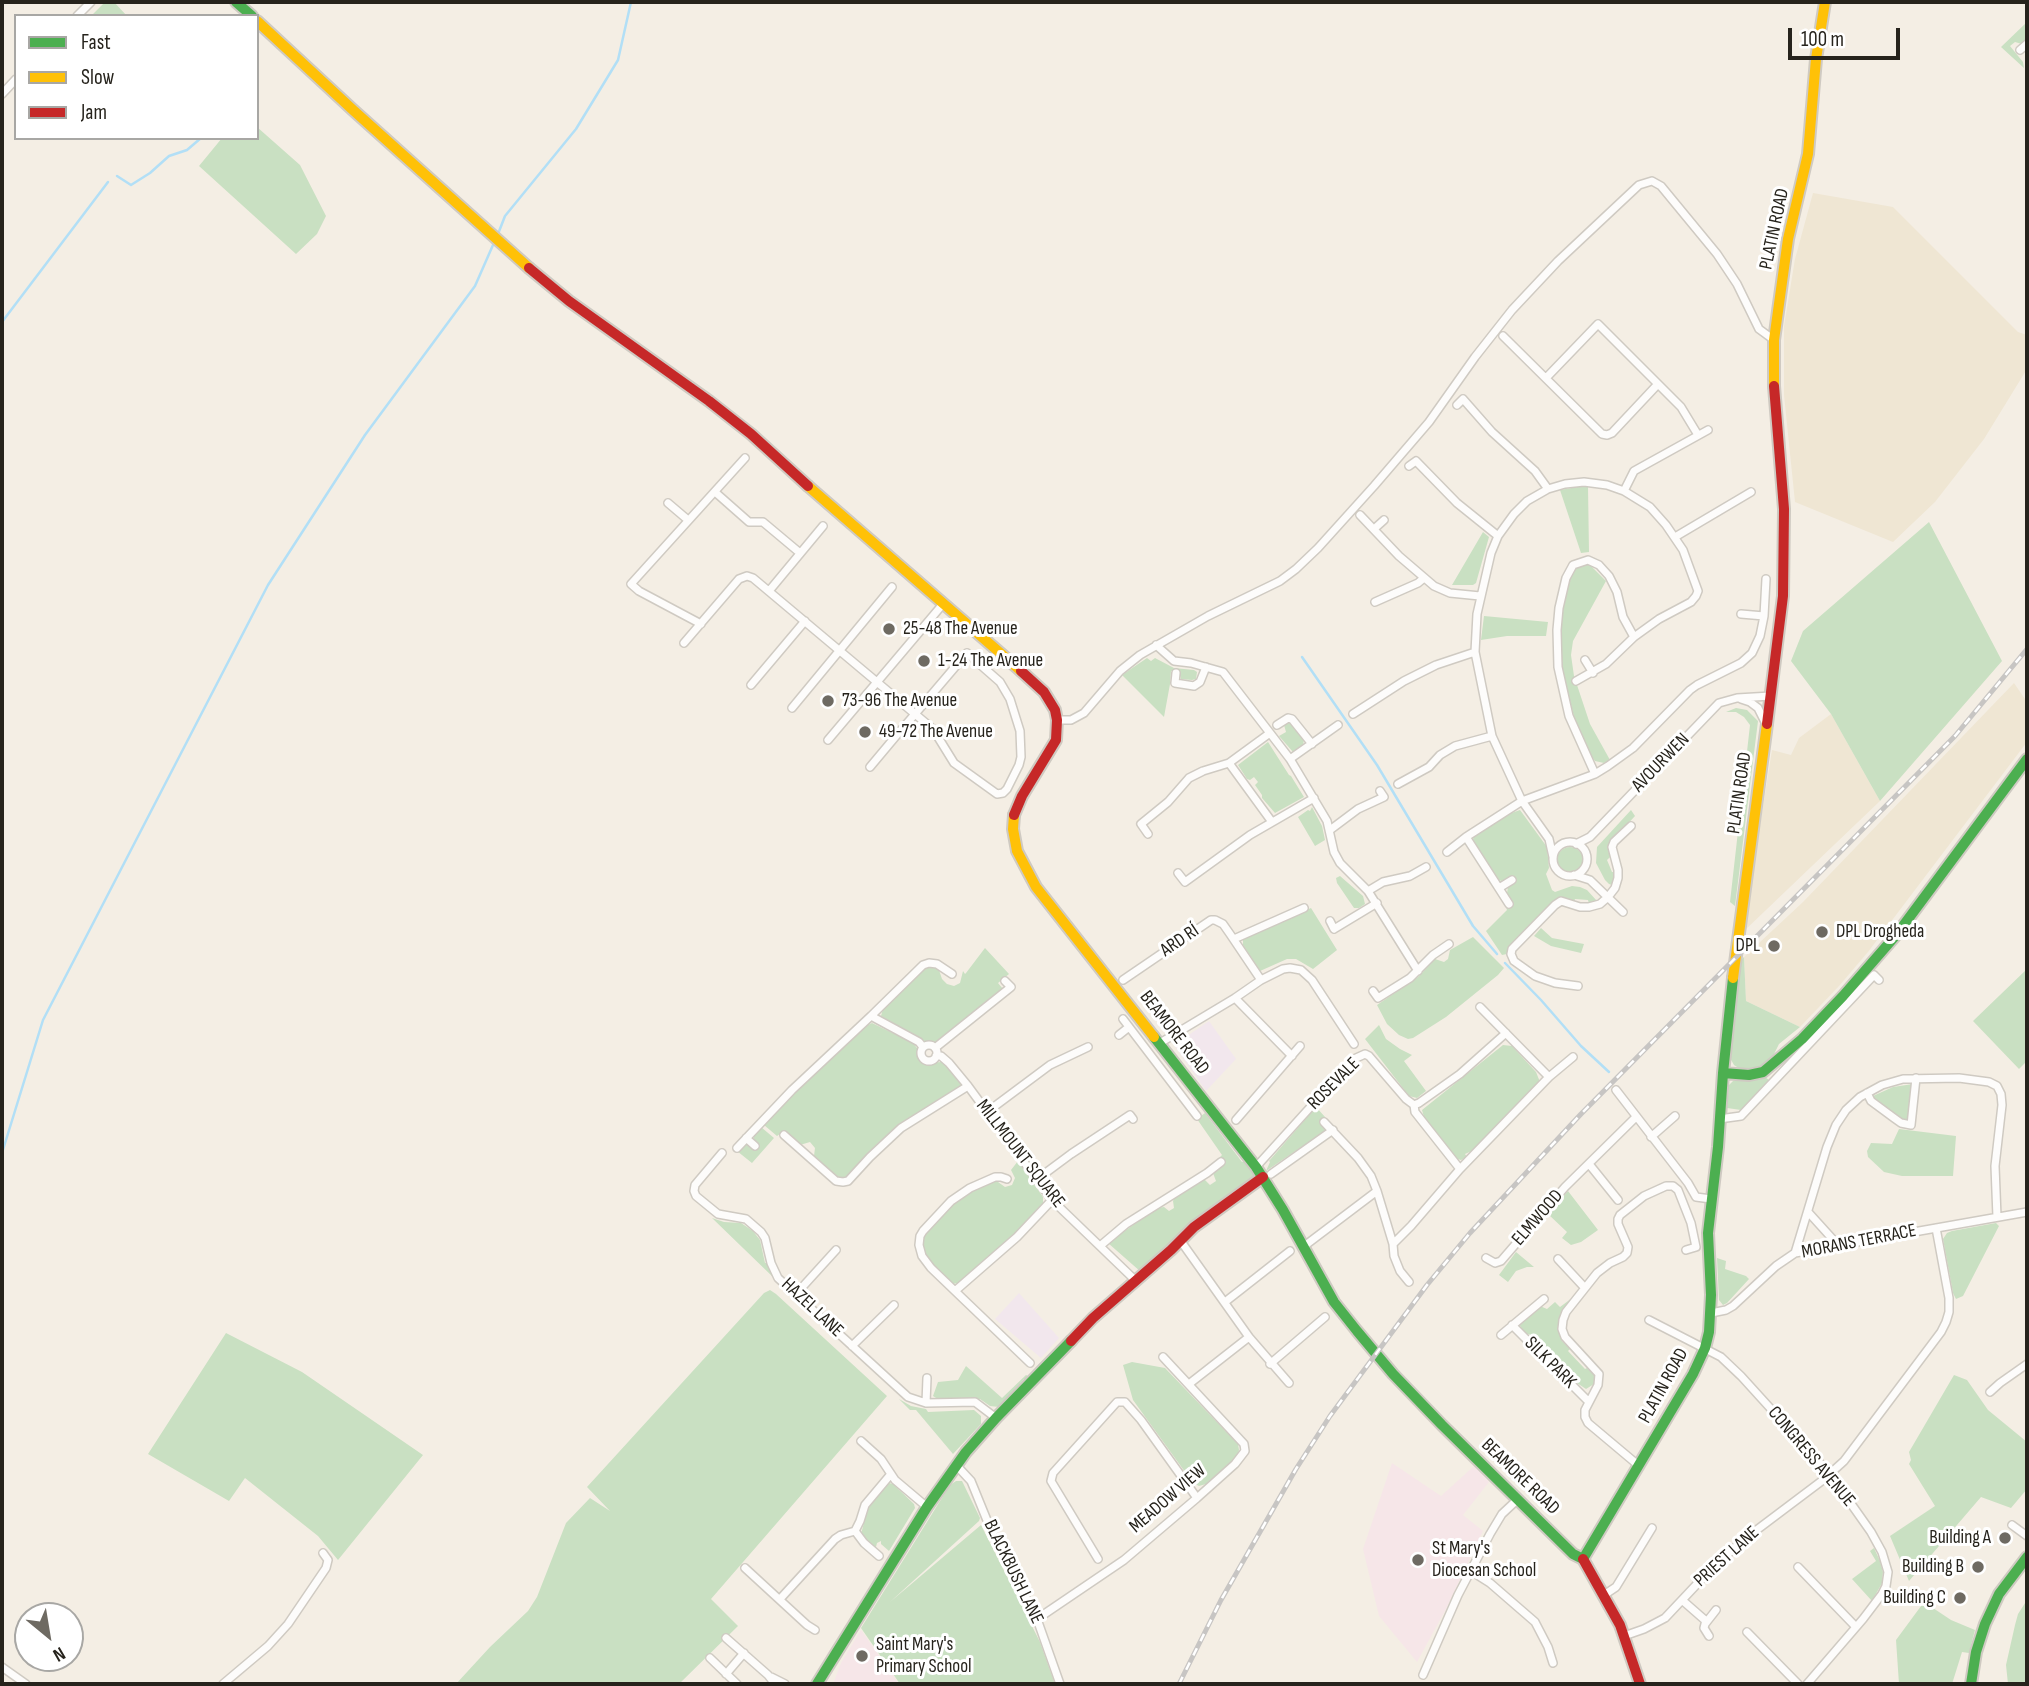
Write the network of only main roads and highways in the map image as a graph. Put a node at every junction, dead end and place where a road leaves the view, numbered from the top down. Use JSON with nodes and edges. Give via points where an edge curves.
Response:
{"nodes":[{"id":1,"x":236,"y":2,"type":"edge"},
{"id":2,"x":1825,"y":2,"type":"edge"},
{"id":3,"x":250,"y":14,"type":"edge"},
{"id":4,"x":259,"y":23,"type":"edge"},
{"id":5,"x":2027,"y":759,"type":"edge"},
{"id":6,"x":1723,"y":1073,"type":"junction"},
{"id":7,"x":1267,"y":1175,"type":"junction"},
{"id":8,"x":2027,"y":1557,"type":"edge"},
{"id":9,"x":1583,"y":1559,"type":"junction"},
{"id":10,"x":817,"y":1684,"type":"edge"},
{"id":11,"x":1640,"y":1684,"type":"edge"},
{"id":12,"x":1971,"y":1684,"type":"edge"}],
"edges":[{"from":1,"to":3,"type":"main road"},
{"from":2,"to":6,"type":"main road","name":"PLATIN ROAD","via":[[1808,154],[1788,239],[1774,340],[1784,524],[1783,596]]},
{"from":4,"to":7,"type":"main road","name":"BEAMORE ROAD","via":[[520,260],[751,434],[1044,692],[1058,720],[1054,747],[1014,814],[1014,843],[1022,863],[1036,887],[1256,1167]]},
{"from":5,"to":6,"type":"main road","via":[[1897,934],[1805,1041],[1763,1072]]},
{"from":6,"to":9,"type":"main road","name":"PLATIN ROAD","via":[[1707,1244],[1711,1295],[1705,1348]]},
{"from":7,"to":9,"type":"main road","name":"BEAMORE ROAD","via":[[1334,1302],[1356,1331],[1442,1425]]},
{"from":7,"to":10,"type":"main road","via":[[1180,1240],[1082,1329],[996,1418],[927,1507]]},
{"from":8,"to":12,"type":"main road","via":[[1999,1594],[1984,1624]]},
{"from":9,"to":11,"type":"main road","via":[[1624,1636]]}]}
